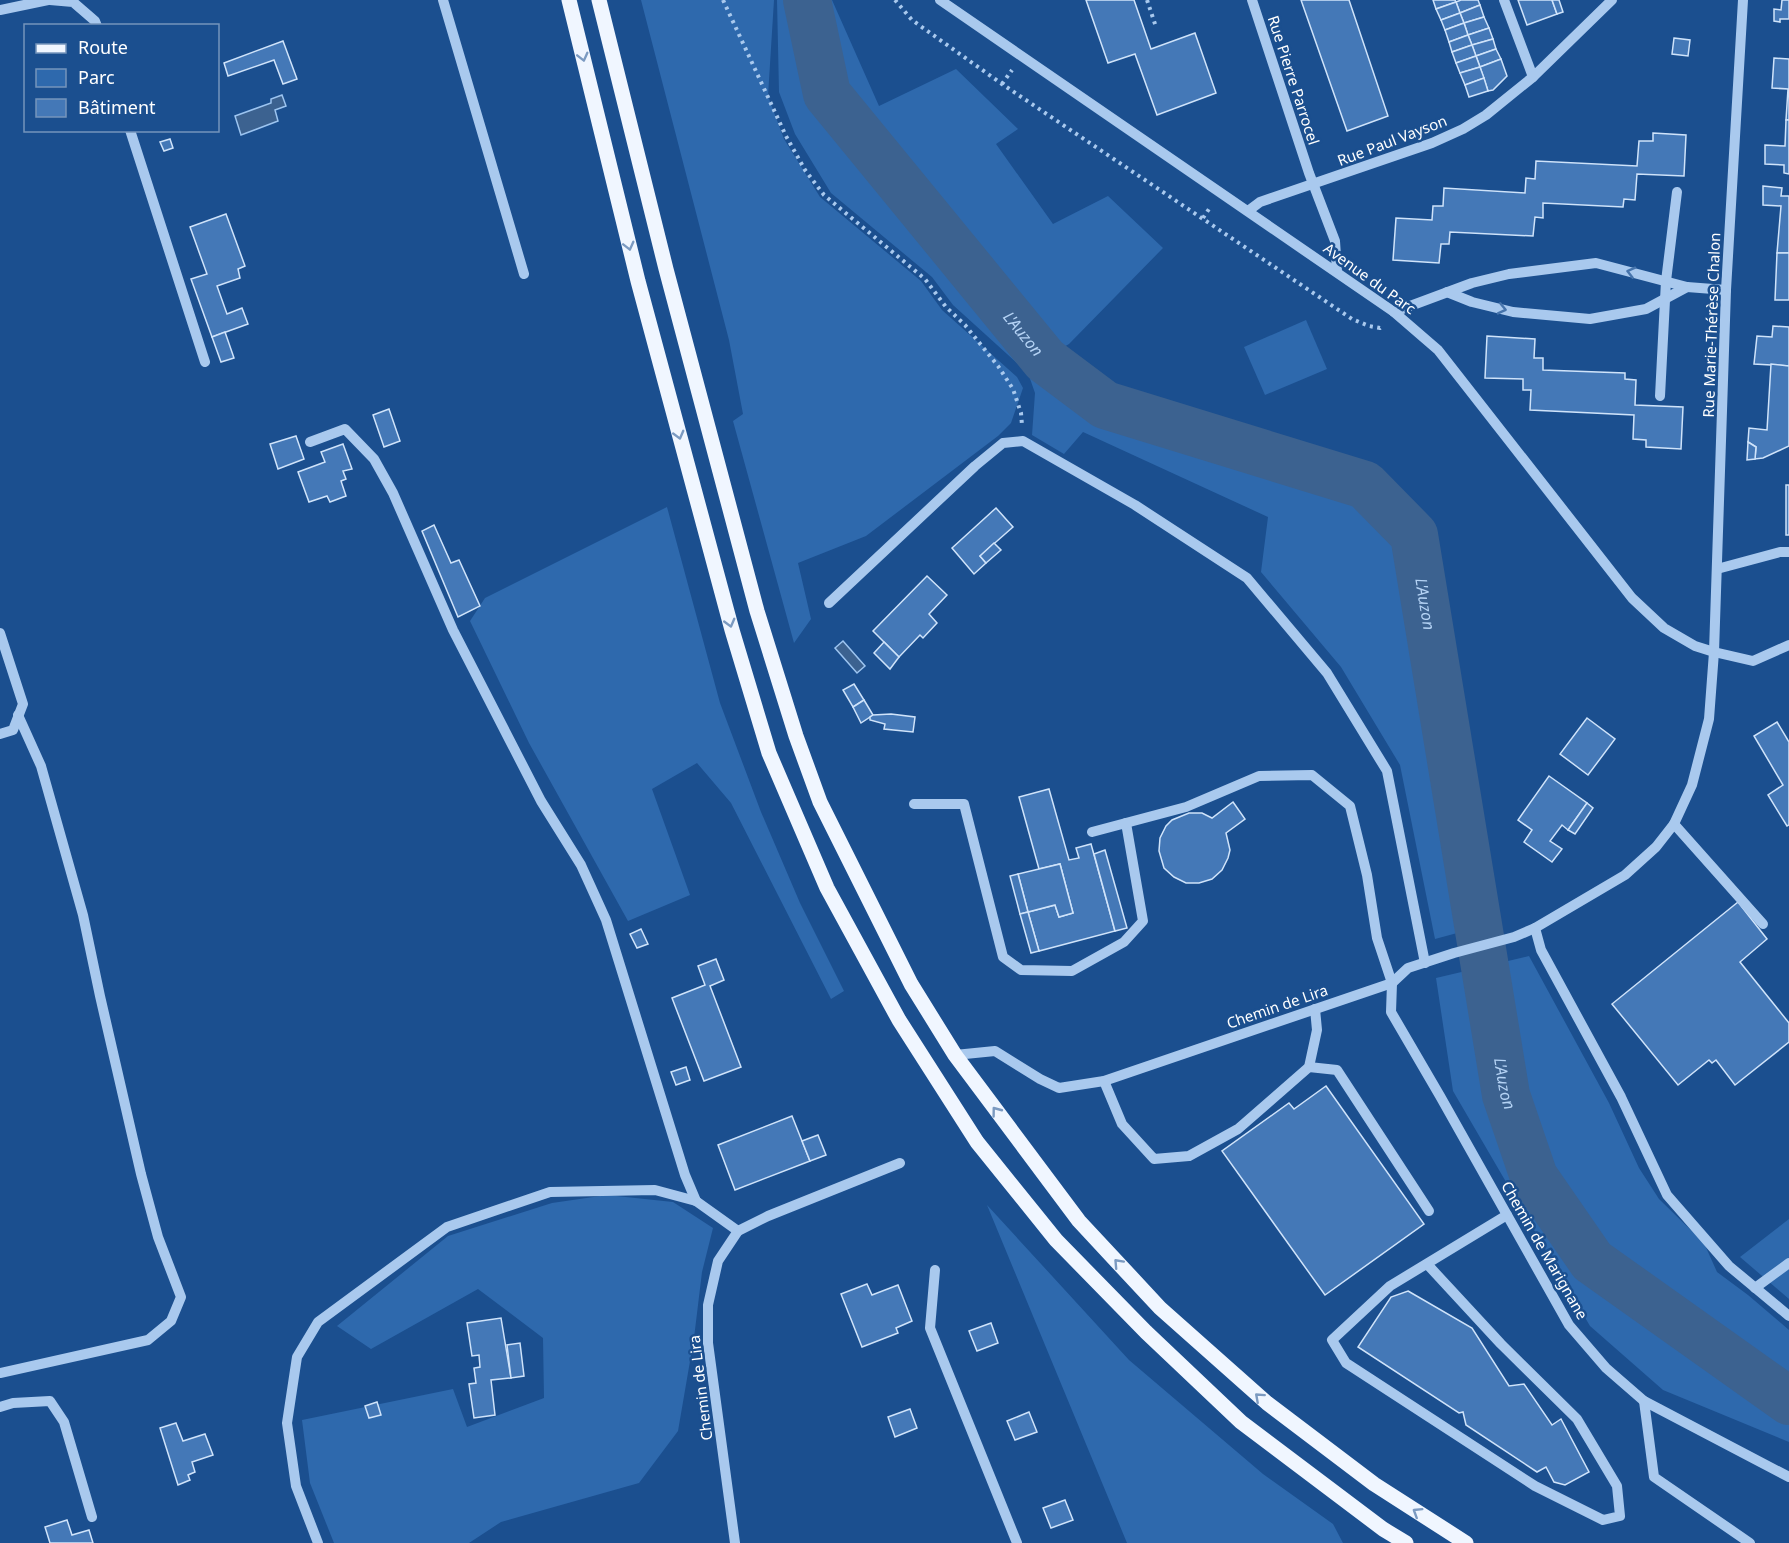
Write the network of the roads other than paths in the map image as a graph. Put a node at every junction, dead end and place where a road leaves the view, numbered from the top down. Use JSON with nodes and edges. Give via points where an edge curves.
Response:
{"nodes":[{"id":1,"x":49,"y":0,"type":"edge"},
{"id":2,"x":443,"y":0,"type":"edge"},
{"id":3,"x":569,"y":0,"type":"edge"},
{"id":4,"x":599,"y":0,"type":"edge"},
{"id":5,"x":940,"y":0,"type":"edge"},
{"id":6,"x":1252,"y":0,"type":"edge"},
{"id":7,"x":1504,"y":0,"type":"edge"},
{"id":8,"x":1612,"y":0,"type":"edge"},
{"id":9,"x":1743,"y":0,"type":"edge"},
{"id":10,"x":78,"y":1,"type":"edge"},
{"id":11,"x":0,"y":10,"type":"edge"},
{"id":12,"x":96,"y":24,"type":"edge"},
{"id":13,"x":1533,"y":77,"type":"junction"},
{"id":14,"x":131,"y":132,"type":"edge"},
{"id":15,"x":1314,"y":185,"type":"junction"},
{"id":16,"x":1677,"y":192,"type":"dead end"},
{"id":17,"x":1248,"y":211,"type":"junction"},
{"id":18,"x":1337,"y":271,"type":"junction"},
{"id":19,"x":524,"y":274,"type":"dead end"},
{"id":20,"x":1666,"y":281,"type":"junction"},
{"id":21,"x":1687,"y":287,"type":"junction"},
{"id":22,"x":1726,"y":290,"type":"junction"},
{"id":23,"x":1447,"y":292,"type":"junction"},
{"id":24,"x":1665,"y":299,"type":"junction"},
{"id":25,"x":1394,"y":312,"type":"junction"},
{"id":26,"x":205,"y":362,"type":"dead end"},
{"id":27,"x":1660,"y":396,"type":"dead end"},
{"id":28,"x":310,"y":442,"type":"dead end"},
{"id":29,"x":1789,"y":552,"type":"edge"},
{"id":30,"x":1717,"y":568,"type":"junction"},
{"id":31,"x":829,"y":603,"type":"dead end"},
{"id":32,"x":0,"y":633,"type":"edge"},
{"id":33,"x":1789,"y":645,"type":"edge"},
{"id":34,"x":1714,"y":652,"type":"junction"},
{"id":35,"x":18,"y":715,"type":"junction"},
{"id":36,"x":0,"y":734,"type":"edge"},
{"id":37,"x":914,"y":804,"type":"dead end"},
{"id":38,"x":1126,"y":823,"type":"junction"},
{"id":39,"x":1674,"y":824,"type":"junction"},
{"id":40,"x":1092,"y":832,"type":"dead end"},
{"id":41,"x":1763,"y":924,"type":"dead end"},
{"id":42,"x":1535,"y":928,"type":"junction"},
{"id":43,"x":1425,"y":963,"type":"junction"},
{"id":44,"x":1392,"y":983,"type":"junction"},
{"id":45,"x":1315,"y":1009,"type":"junction"},
{"id":46,"x":956,"y":1055,"type":"junction"},
{"id":47,"x":1309,"y":1067,"type":"junction"},
{"id":48,"x":1104,"y":1081,"type":"junction"},
{"id":49,"x":900,"y":1163,"type":"dead end"},
{"id":50,"x":696,"y":1201,"type":"junction"},
{"id":51,"x":1429,"y":1211,"type":"dead end"},
{"id":52,"x":1507,"y":1215,"type":"junction"},
{"id":53,"x":738,"y":1231,"type":"junction"},
{"id":54,"x":1789,"y":1263,"type":"edge"},
{"id":55,"x":1427,"y":1264,"type":"junction"},
{"id":56,"x":935,"y":1270,"type":"dead end"},
{"id":57,"x":1755,"y":1288,"type":"junction"},
{"id":58,"x":1789,"y":1316,"type":"edge"},
{"id":59,"x":0,"y":1373,"type":"edge"},
{"id":60,"x":1644,"y":1401,"type":"junction"},
{"id":61,"x":0,"y":1407,"type":"edge"},
{"id":62,"x":1789,"y":1477,"type":"edge"},
{"id":63,"x":92,"y":1517,"type":"dead end"},
{"id":64,"x":318,"y":1543,"type":"edge"},
{"id":65,"x":735,"y":1543,"type":"edge"},
{"id":66,"x":1017,"y":1543,"type":"edge"},
{"id":67,"x":1406,"y":1543,"type":"edge"},
{"id":68,"x":1466,"y":1543,"type":"edge"},
{"id":69,"x":1750,"y":1543,"type":"edge"}],
"edges":[{"from":1,"to":10,"type":"street"},
{"from":1,"to":11,"type":"street"},
{"from":2,"to":19,"type":"street"},
{"from":3,"to":67,"type":"main road","one_way":true,"via":[[638,281],[732,630],[768,753],[827,888],[899,1020],[977,1142],[1056,1240],[1242,1422]]},
{"from":4,"to":46,"type":"main road","via":[[757,611],[796,736],[820,802],[852,869],[911,984]]},
{"from":5,"to":17,"type":"street","name":"Avenue du Parc"},
{"from":6,"to":15,"type":"street","name":"Rue Pierre Parrocel"},
{"from":7,"to":13,"type":"street"},
{"from":8,"to":13,"type":"street","name":"Rue Paul Vayson"},
{"from":9,"to":22,"type":"street","name":"Rue Marie-Thérèse Chalon"},
{"from":10,"to":12,"type":"street"},
{"from":13,"to":15,"type":"street","name":"Rue Paul Vayson","via":[[1463,129]]},
{"from":14,"to":26,"type":"street"},
{"from":15,"to":17,"type":"street","name":"Rue Paul Vayson","via":[[1260,202]]},
{"from":15,"to":18,"type":"street","name":"Rue Pierre Parrocel","via":[[1335,241]]},
{"from":16,"to":20,"type":"street"},
{"from":17,"to":18,"type":"street","name":"Avenue du Parc"},
{"from":18,"to":25,"type":"street","name":"Avenue du Parc"},
{"from":20,"to":21,"type":"street"},
{"from":20,"to":23,"type":"street","one_way":true,"via":[[1596,263],[1509,274]]},
{"from":20,"to":24,"type":"street"},
{"from":21,"to":22,"type":"street"},
{"from":21,"to":24,"type":"street"},
{"from":22,"to":30,"type":"street","name":"Rue Marie-Thérèse Chalon"},
{"from":23,"to":24,"type":"street","one_way":true,"via":[[1513,312],[1590,319],[1646,309]]},
{"from":23,"to":25,"type":"street"},
{"from":24,"to":27,"type":"street"},
{"from":25,"to":34,"type":"street","name":"Avenue du Parc","via":[[1438,350],[1632,598],[1664,628]]},
{"from":28,"to":50,"type":"street","via":[[345,429],[374,459],[393,493],[453,630],[606,920]]},
{"from":29,"to":30,"type":"street"},
{"from":30,"to":34,"type":"street","name":"Rue Marie-Thérèse Chalon"},
{"from":31,"to":43,"type":"street","via":[[1003,443],[1023,441],[1135,505],[1247,578],[1328,674],[1388,771]]},
{"from":32,"to":35,"type":"street","via":[[22,704]]},
{"from":33,"to":34,"type":"street","name":"Avenue du Parc","via":[[1753,661]]},
{"from":34,"to":39,"type":"street","name":"Rue Marie-Thérèse Chalon","via":[[1709,719],[1692,785]]},
{"from":35,"to":36,"type":"street","via":[[13,730]]},
{"from":35,"to":59,"type":"street","via":[[41,766],[83,915],[141,1174],[158,1237],[181,1297],[171,1321],[148,1340]]},
{"from":37,"to":38,"type":"street","via":[[964,804],[1003,957],[1021,970],[1072,971],[1124,942],[1143,921]]},
{"from":38,"to":40,"type":"street","name":"Chemin de Marignane"},
{"from":38,"to":44,"type":"street","name":"Chemin de Marignane","via":[[1186,807],[1259,776],[1312,775],[1350,806],[1377,938]]},
{"from":39,"to":41,"type":"street"},
{"from":39,"to":42,"type":"street","name":"Chemin de Lira","via":[[1625,875]]},
{"from":42,"to":43,"type":"street","name":"Chemin de Lira"},
{"from":42,"to":57,"type":"street","via":[[1541,950],[1621,1096],[1667,1196],[1729,1266]]},
{"from":43,"to":44,"type":"street","name":"Chemin de Lira","via":[[1408,968]]},
{"from":44,"to":45,"type":"street","name":"Chemin de Lira"},
{"from":44,"to":52,"type":"street","name":"Chemin de Marignane","via":[[1391,1012]]},
{"from":45,"to":47,"type":"street","via":[[1317,1030]]},
{"from":45,"to":48,"type":"street","name":"Chemin de Lira"},
{"from":46,"to":48,"type":"street","name":"Chemin de Lira","via":[[995,1051],[1059,1088]]},
{"from":68,"to":46,"type":"main road","one_way":true,"via":[[1374,1484],[1267,1403],[1160,1308],[1079,1221]]},
{"from":47,"to":48,"type":"street","via":[[1238,1129],[1189,1156],[1154,1159],[1122,1124]]},
{"from":47,"to":51,"type":"street","via":[[1337,1070]]},
{"from":49,"to":53,"type":"street","name":"Chemin de Lira"},
{"from":50,"to":53,"type":"street"},
{"from":50,"to":64,"type":"street","via":[[655,1190],[550,1192],[447,1227],[318,1322],[297,1357],[287,1423],[296,1486]]},
{"from":52,"to":55,"type":"street"},
{"from":52,"to":60,"type":"street","name":"Chemin de Marignane","via":[[1569,1325],[1606,1368]]},
{"from":53,"to":65,"type":"street","name":"Chemin de Lira","via":[[718,1261],[708,1305],[708,1334]]},
{"from":54,"to":57,"type":"street"},
{"from":55,"to":55,"type":"street","via":[[1390,1286],[1332,1340],[1346,1363],[1535,1486],[1603,1520],[1620,1516],[1617,1486],[1577,1419]]},
{"from":56,"to":66,"type":"street","via":[[930,1328]]},
{"from":57,"to":58,"type":"street"},
{"from":60,"to":62,"type":"street","name":"Chemin de Marignane"},
{"from":60,"to":69,"type":"street","via":[[1654,1478]]},
{"from":61,"to":63,"type":"street","via":[[50,1401],[64,1422]]}]}
